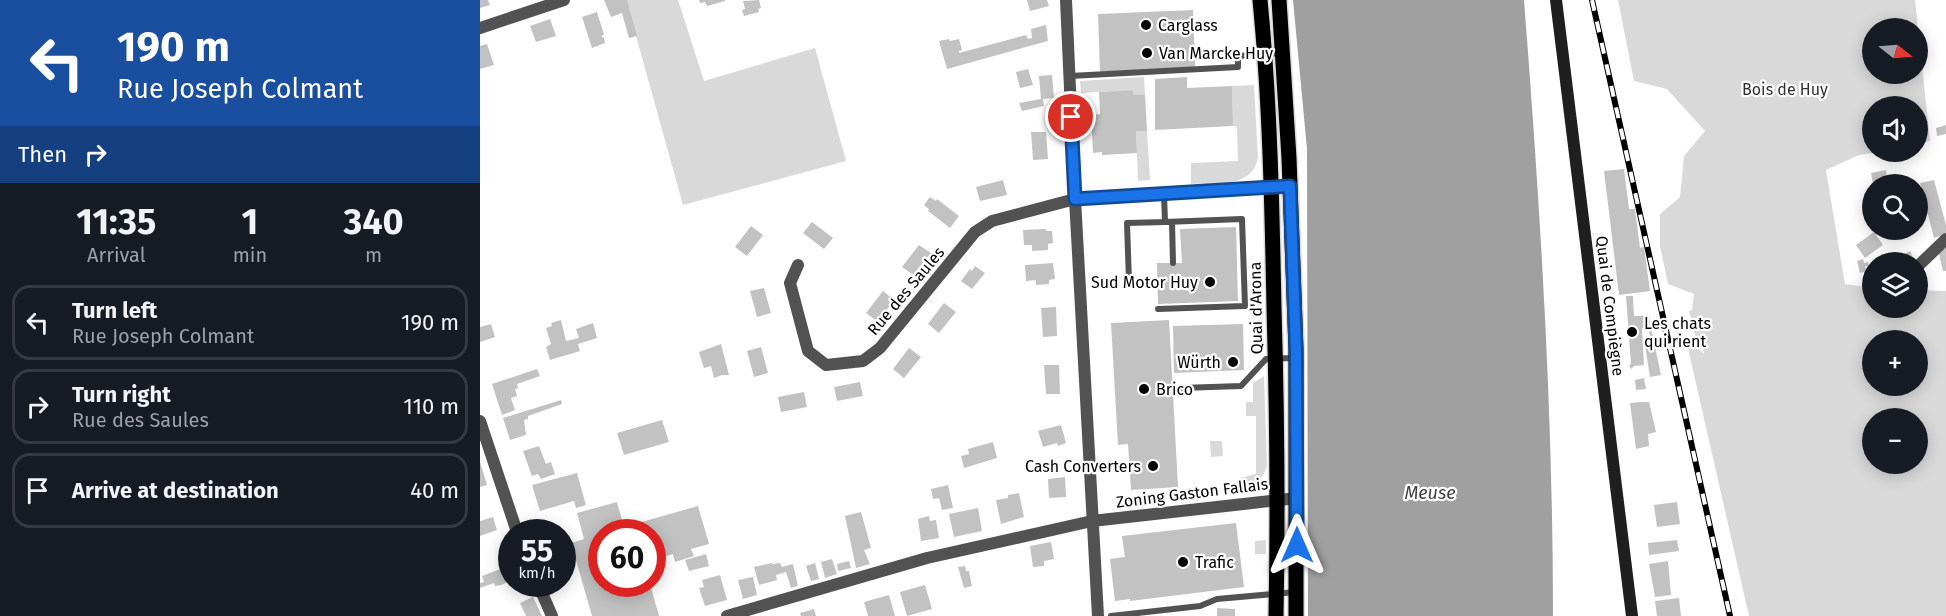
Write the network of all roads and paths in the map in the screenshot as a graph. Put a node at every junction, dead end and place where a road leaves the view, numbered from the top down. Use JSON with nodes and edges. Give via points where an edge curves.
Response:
{"nodes":[{"id":1,"x":564,"y":0,"type":"edge"},
{"id":2,"x":1066,"y":0,"type":"edge"},
{"id":3,"x":1260,"y":0,"type":"edge"},
{"id":4,"x":1279,"y":0,"type":"edge"},
{"id":5,"x":1556,"y":0,"type":"edge"},
{"id":6,"x":480,"y":28,"type":"edge"},
{"id":7,"x":1283,"y":52,"type":"junction"},
{"id":8,"x":1265,"y":55,"type":"junction"},
{"id":9,"x":1070,"y":76,"type":"junction"},
{"id":10,"x":1290,"y":186,"type":"junction"},
{"id":11,"x":1272,"y":187,"type":"junction"},
{"id":12,"x":1164,"y":193,"type":"junction"},
{"id":13,"x":1075,"y":199,"type":"junction"},
{"id":14,"x":1168,"y":222,"type":"junction"},
{"id":15,"x":1946,"y":239,"type":"edge"},
{"id":16,"x":1928,"y":256,"type":"edge"},
{"id":17,"x":1173,"y":263,"type":"dead end"},
{"id":18,"x":798,"y":265,"type":"dead end"},
{"id":19,"x":1129,"y":282,"type":"dead end"},
{"id":20,"x":1158,"y":309,"type":"dead end"},
{"id":21,"x":1296,"y":358,"type":"junction"},
{"id":22,"x":1275,"y":359,"type":"junction"},
{"id":23,"x":1181,"y":388,"type":"dead end"},
{"id":24,"x":480,"y":421,"type":"edge"},
{"id":25,"x":1297,"y":498,"type":"junction"},
{"id":26,"x":1278,"y":499,"type":"junction"},
{"id":27,"x":513,"y":519,"type":"edge"},
{"id":28,"x":1092,"y":521,"type":"junction"},
{"id":29,"x":1297,"y":592,"type":"junction"},
{"id":30,"x":1277,"y":593,"type":"junction"},
{"id":31,"x":544,"y":597,"type":"edge"},
{"id":32,"x":552,"y":616,"type":"edge"},
{"id":33,"x":727,"y":616,"type":"edge"},
{"id":34,"x":1098,"y":616,"type":"edge"},
{"id":35,"x":1111,"y":616,"type":"edge"},
{"id":36,"x":1276,"y":616,"type":"edge"},
{"id":37,"x":1296,"y":616,"type":"edge"},
{"id":38,"x":1632,"y":616,"type":"edge"}],
"edges":[{"from":1,"to":6,"type":"street"},
{"from":2,"to":9,"type":"street"},
{"from":3,"to":8,"type":"main road","name":"Quai d'Arona"},
{"from":4,"to":7,"type":"main road"},
{"from":5,"to":38,"type":"main road","name":"Quai de Compiègne"},
{"from":7,"to":8,"type":"lane"},
{"from":7,"to":10,"type":"main road"},
{"from":8,"to":9,"type":"lane","via":[[1238,56],[1238,67]]},
{"from":8,"to":11,"type":"main road","name":"Quai d'Arona"},
{"from":9,"to":13,"type":"street"},
{"from":10,"to":11,"type":"street","name":"Rue des Saules"},
{"from":10,"to":21,"type":"main road"},
{"from":11,"to":12,"type":"street","name":"Rue des Saules"},
{"from":11,"to":22,"type":"main road","name":"Quai d'Arona"},
{"from":12,"to":13,"type":"street","name":"Rue des Saules"},
{"from":12,"to":14,"type":"lane"},
{"from":13,"to":18,"type":"street","name":"Rue des Saules","via":[[992,221],[975,232],[880,348],[863,361],[826,365],[808,351],[790,283]]},
{"from":13,"to":28,"type":"street"},
{"from":14,"to":17,"type":"lane"},
{"from":14,"to":19,"type":"lane","via":[[1128,223]]},
{"from":14,"to":20,"type":"lane","via":[[1242,219],[1245,306]]},
{"from":15,"to":16,"type":"street"},
{"from":21,"to":22,"type":"lane"},
{"from":21,"to":25,"type":"main road"},
{"from":22,"to":23,"type":"lane","via":[[1266,359],[1241,386]]},
{"from":22,"to":26,"type":"main road","name":"Quai d'Arona"},
{"from":24,"to":27,"type":"street"},
{"from":25,"to":26,"type":"street","name":"Zoning Gaston Fallais"},
{"from":25,"to":29,"type":"main road"},
{"from":26,"to":28,"type":"street","name":"Zoning Gaston Fallais"},
{"from":26,"to":30,"type":"main road","name":"Quai d'Arona"},
{"from":28,"to":33,"type":"street","via":[[927,558]]},
{"from":28,"to":34,"type":"street"},
{"from":29,"to":30,"type":"lane"},
{"from":29,"to":37,"type":"main road"},
{"from":30,"to":35,"type":"lane"},
{"from":30,"to":36,"type":"main road","name":"Quai d'Arona"},
{"from":31,"to":32,"type":"street"}]}
